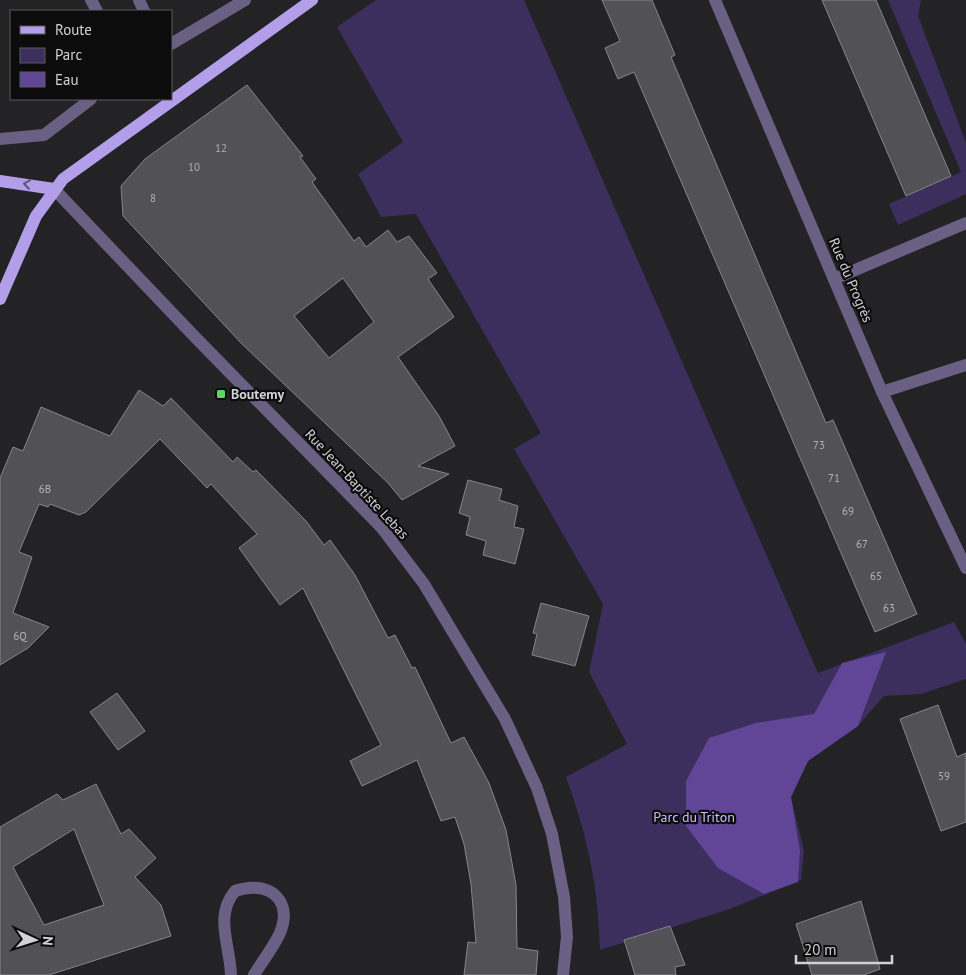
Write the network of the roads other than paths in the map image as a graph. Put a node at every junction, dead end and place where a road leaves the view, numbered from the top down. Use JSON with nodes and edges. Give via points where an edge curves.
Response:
{"nodes":[{"id":1,"x":244,"y":0,"type":"edge"},
{"id":2,"x":312,"y":0,"type":"edge"},
{"id":3,"x":715,"y":0,"type":"edge"},
{"id":4,"x":172,"y":43,"type":"edge"},
{"id":5,"x":90,"y":100,"type":"edge"},
{"id":6,"x":172,"y":100,"type":"edge"},
{"id":7,"x":172,"y":100,"type":"edge"},
{"id":8,"x":0,"y":139,"type":"edge"},
{"id":9,"x":0,"y":181,"type":"edge"},
{"id":10,"x":54,"y":189,"type":"junction"},
{"id":11,"x":966,"y":223,"type":"edge"},
{"id":12,"x":834,"y":279,"type":"junction"},
{"id":13,"x":0,"y":299,"type":"edge"},
{"id":14,"x":966,"y":365,"type":"edge"},
{"id":15,"x":882,"y":392,"type":"junction"},
{"id":16,"x":966,"y":568,"type":"edge"},
{"id":17,"x":231,"y":975,"type":"edge"},
{"id":18,"x":254,"y":975,"type":"edge"},
{"id":19,"x":564,"y":975,"type":"edge"}],
"edges":[{"from":1,"to":4,"type":"street"},
{"from":2,"to":7,"type":"main road"},
{"from":3,"to":12,"type":"street","name":"Rue du Progrès"},
{"from":5,"to":8,"type":"street","via":[[44,135]]},
{"from":6,"to":10,"type":"main road","via":[[89,159]]},
{"from":10,"to":9,"type":"main road","one_way":true},
{"from":10,"to":13,"type":"main road","via":[[36,216]]},
{"from":10,"to":19,"type":"street","name":"Rue Jean-Baptiste Lebas","via":[[380,527],[424,584],[505,719],[537,788],[552,834],[564,897],[567,937]]},
{"from":11,"to":12,"type":"street"},
{"from":12,"to":15,"type":"street","name":"Rue du Progrès"},
{"from":14,"to":15,"type":"street"},
{"from":15,"to":16,"type":"street","name":"Rue du Progrès"},
{"from":17,"to":18,"type":"street","via":[[223,922],[226,904],[236,891],[257,888],[272,892],[279,898],[284,912],[280,934]]}]}
